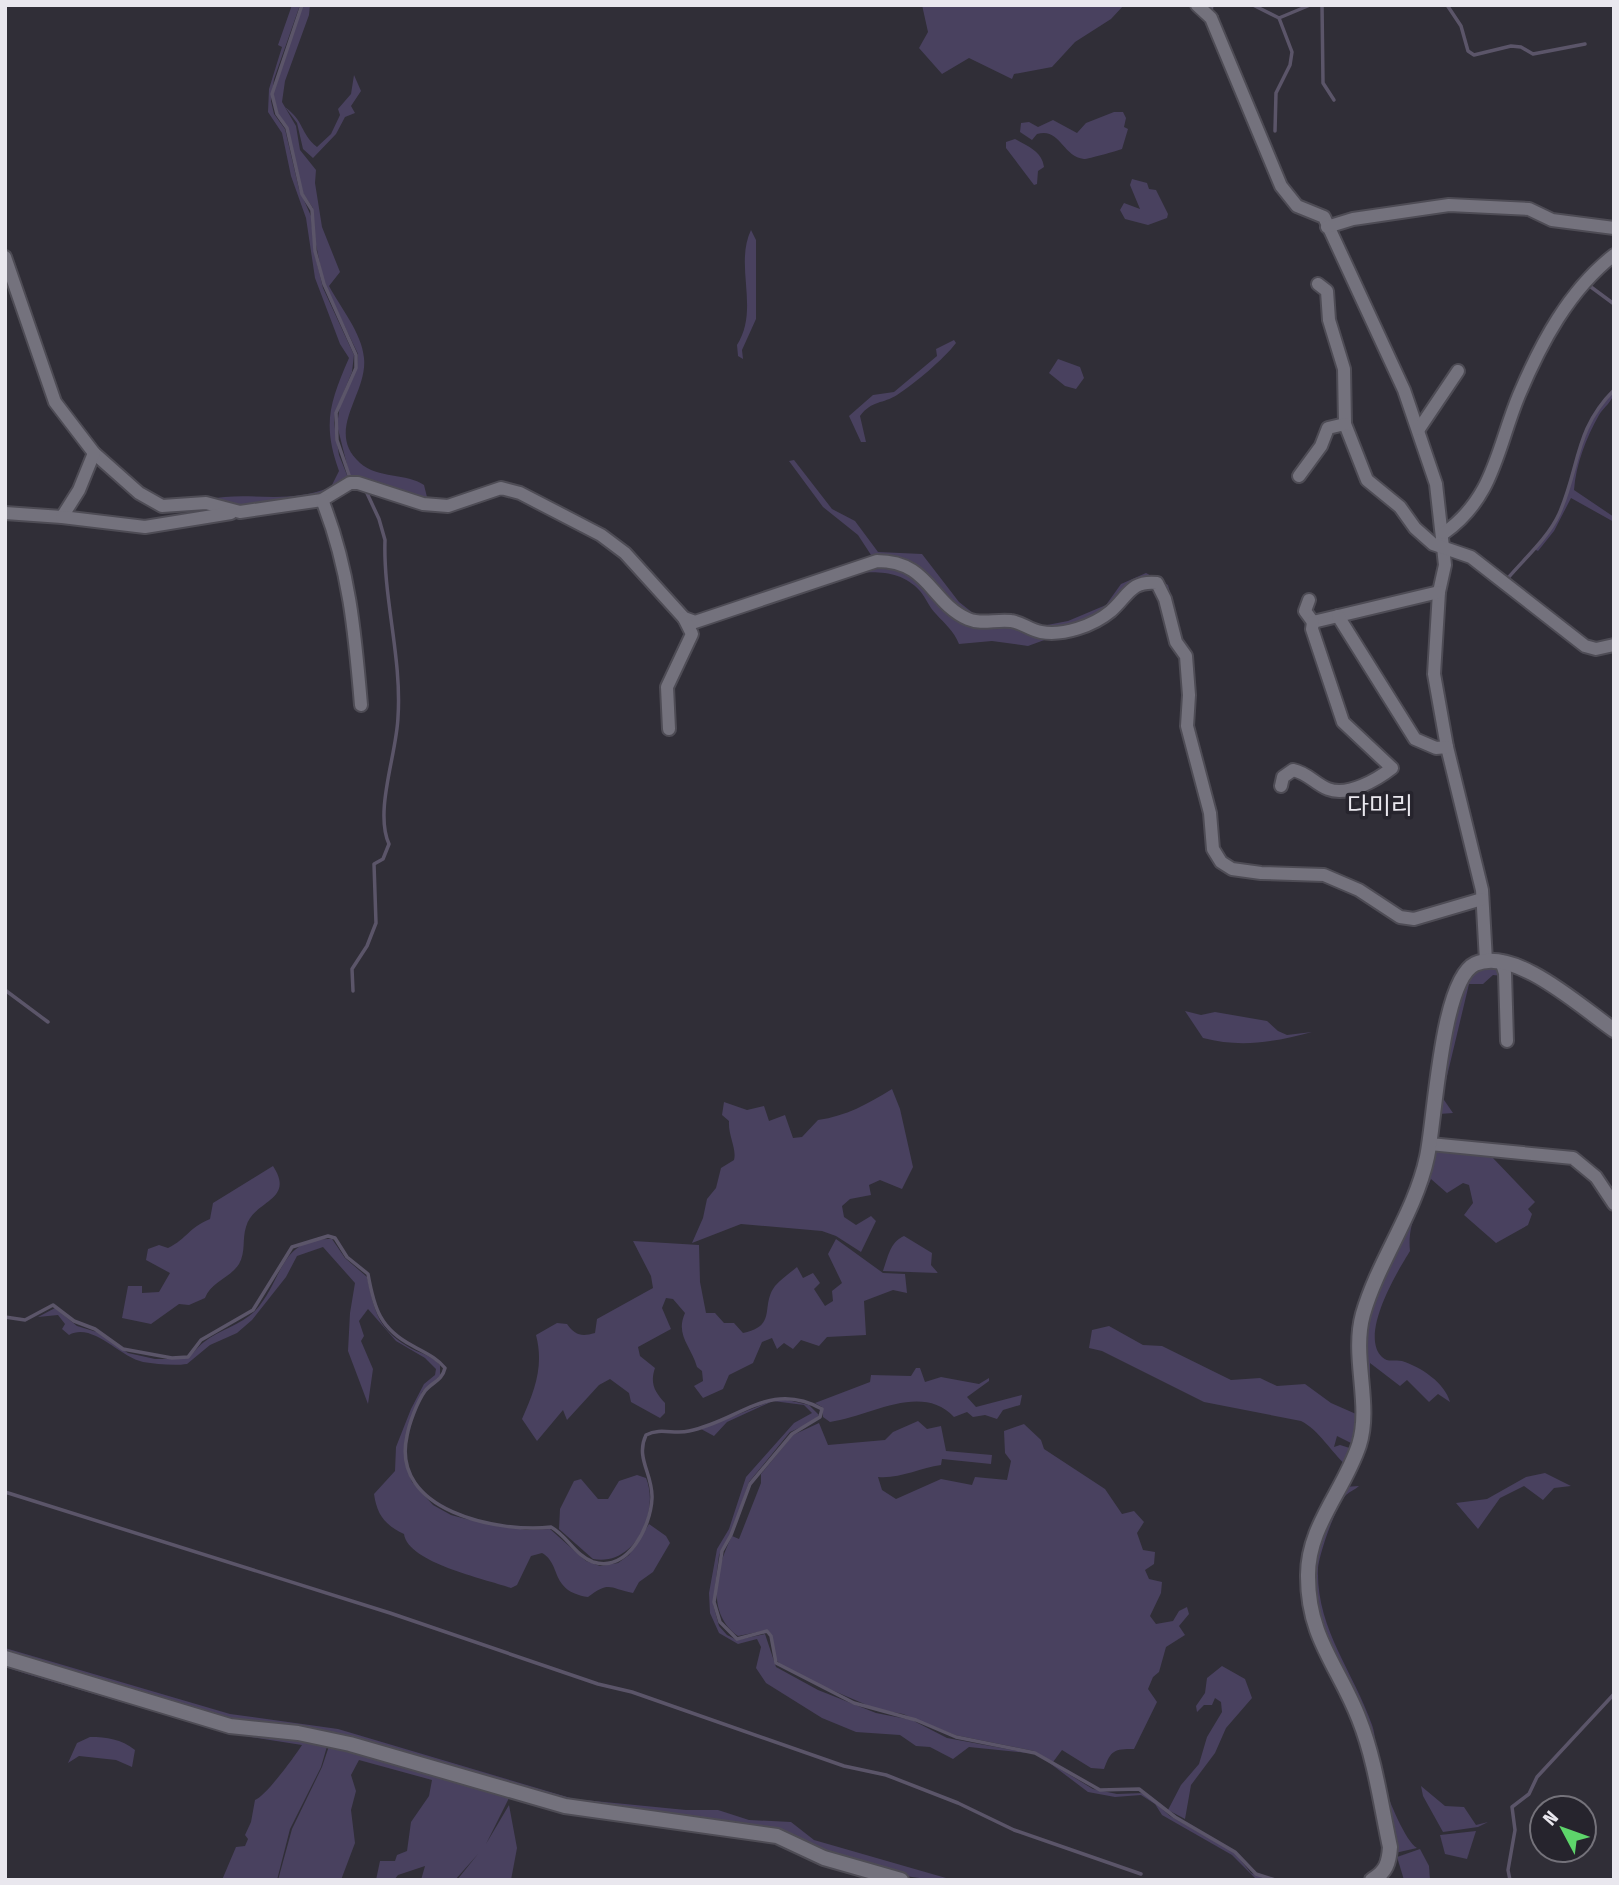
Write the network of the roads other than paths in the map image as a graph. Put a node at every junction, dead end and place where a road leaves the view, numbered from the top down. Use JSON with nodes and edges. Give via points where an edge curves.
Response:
{"nodes":[{"id":1,"x":1197,"y":5,"type":"edge"},
{"id":2,"x":1327,"y":227,"type":"junction"},
{"id":3,"x":1614,"y":228,"type":"edge"},
{"id":4,"x":1614,"y":255,"type":"edge"},
{"id":5,"x":5,"y":257,"type":"edge"},
{"id":6,"x":1318,"y":284,"type":"dead end"},
{"id":7,"x":1458,"y":371,"type":"dead end"},
{"id":8,"x":1345,"y":424,"type":"junction"},
{"id":9,"x":1419,"y":429,"type":"junction"},
{"id":10,"x":93,"y":453,"type":"junction"},
{"id":11,"x":1300,"y":476,"type":"dead end"},
{"id":12,"x":322,"y":499,"type":"junction"},
{"id":13,"x":240,"y":512,"type":"junction"},
{"id":14,"x":5,"y":513,"type":"edge"},
{"id":15,"x":62,"y":517,"type":"junction"},
{"id":16,"x":1444,"y":533,"type":"junction"},
{"id":17,"x":1444,"y":550,"type":"junction"},
{"id":18,"x":1439,"y":592,"type":"junction"},
{"id":19,"x":1309,"y":600,"type":"dead end"},
{"id":20,"x":1338,"y":616,"type":"junction"},
{"id":21,"x":684,"y":618,"type":"junction"},
{"id":22,"x":1313,"y":622,"type":"junction"},
{"id":23,"x":1614,"y":645,"type":"edge"},
{"id":24,"x":361,"y":705,"type":"dead end"},
{"id":25,"x":669,"y":729,"type":"dead end"},
{"id":26,"x":1447,"y":747,"type":"junction"},
{"id":27,"x":1281,"y":786,"type":"dead end"},
{"id":28,"x":1482,"y":899,"type":"junction"},
{"id":29,"x":1493,"y":961,"type":"junction"},
{"id":30,"x":1614,"y":1030,"type":"edge"},
{"id":31,"x":1507,"y":1041,"type":"dead end"},
{"id":32,"x":1430,"y":1144,"type":"junction"},
{"id":33,"x":1614,"y":1204,"type":"edge"},
{"id":34,"x":5,"y":1658,"type":"edge"},
{"id":35,"x":901,"y":1880,"type":"edge"},
{"id":36,"x":1372,"y":1880,"type":"edge"}],
"edges":[{"from":1,"to":2,"type":"street","via":[[1212,18],[1281,186],[1297,206],[1321,214]]},
{"from":2,"to":3,"type":"street","via":[[1449,205],[1529,209],[1552,220]]},
{"from":2,"to":9,"type":"street"},
{"from":4,"to":16,"type":"street","via":[[1567,303],[1519,395],[1487,487]]},
{"from":5,"to":10,"type":"street","via":[[55,402]]},
{"from":6,"to":8,"type":"street","via":[[1327,291],[1329,320],[1345,369]]},
{"from":7,"to":9,"type":"street"},
{"from":8,"to":11,"type":"street","via":[[1328,428]]},
{"from":8,"to":17,"type":"street","via":[[1367,480],[1400,507],[1424,537]]},
{"from":9,"to":16,"type":"street","via":[[1436,484]]},
{"from":10,"to":13,"type":"street","via":[[139,493],[162,506],[206,503]]},
{"from":10,"to":15,"type":"street","via":[[79,490]]},
{"from":12,"to":13,"type":"street"},
{"from":12,"to":21,"type":"street","via":[[350,483],[423,504],[448,506],[501,488],[520,493],[617,547]]},
{"from":12,"to":24,"type":"street","via":[[346,572]]},
{"from":13,"to":15,"type":"street","via":[[145,527]]},
{"from":14,"to":15,"type":"street"},
{"from":16,"to":17,"type":"street"},
{"from":17,"to":18,"type":"street"},
{"from":17,"to":23,"type":"street","via":[[1471,557],[1585,646]]},
{"from":18,"to":20,"type":"street"},
{"from":18,"to":26,"type":"street","via":[[1434,674]]},
{"from":19,"to":22,"type":"street","via":[[1305,611]]},
{"from":20,"to":22,"type":"street"},
{"from":20,"to":26,"type":"street","via":[[1415,739],[1436,748]]},
{"from":21,"to":25,"type":"street","via":[[692,634],[667,687]]},
{"from":21,"to":28,"type":"street","via":[[707,620],[877,561],[893,561],[920,573],[970,620],[1011,621],[1040,632],[1083,627],[1110,612],[1132,586],[1157,583],[1166,598],[1176,642],[1186,656],[1187,726],[1210,813],[1213,849],[1222,862],[1232,869],[1261,873],[1324,874],[1400,917],[1414,919]]},
{"from":22,"to":27,"type":"street","via":[[1324,674],[1343,722],[1392,768],[1372,782],[1340,790],[1329,790],[1293,770],[1283,777]]},
{"from":26,"to":28,"type":"street"},
{"from":28,"to":29,"type":"street"},
{"from":29,"to":30,"type":"street","via":[[1534,973]]},
{"from":29,"to":31,"type":"street","via":[[1505,973]]},
{"from":29,"to":32,"type":"street","via":[[1467,970],[1458,982],[1434,1091]]},
{"from":32,"to":33,"type":"street","via":[[1573,1158],[1596,1177]]},
{"from":32,"to":36,"type":"street","via":[[1412,1205],[1362,1316],[1360,1441],[1315,1535],[1308,1566],[1310,1615],[1322,1649],[1359,1719],[1390,1847],[1383,1874]]},
{"from":34,"to":35,"type":"street","via":[[230,1726],[350,1744],[565,1806],[777,1836],[824,1858]]}]}
